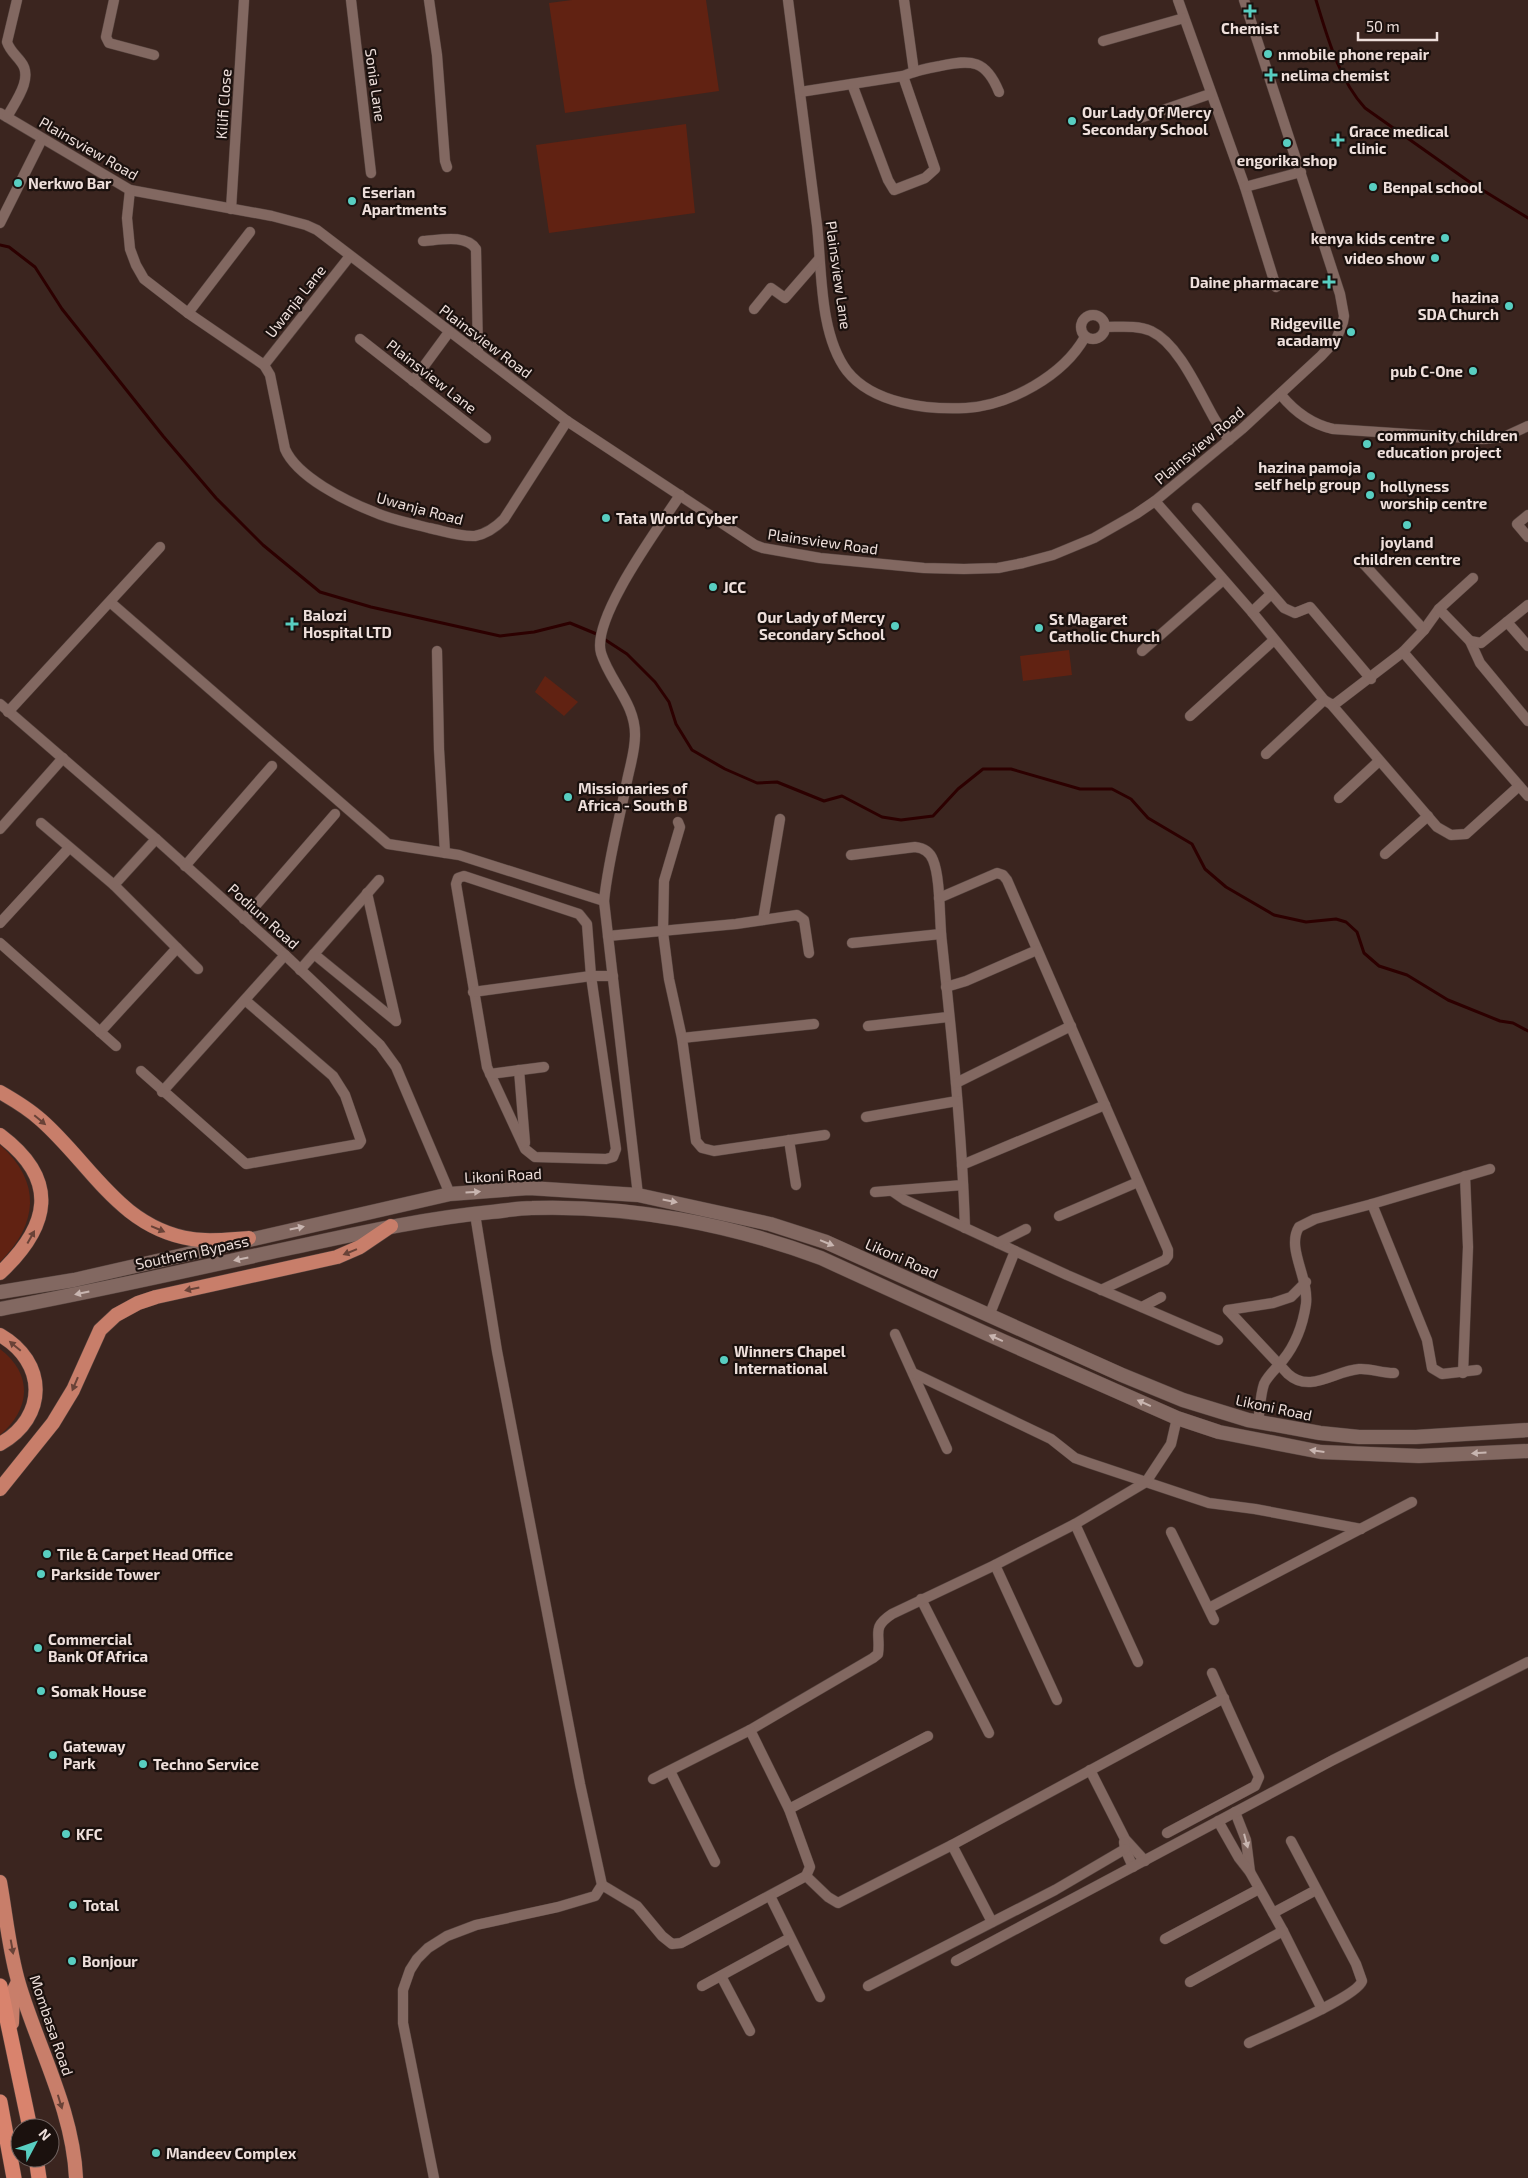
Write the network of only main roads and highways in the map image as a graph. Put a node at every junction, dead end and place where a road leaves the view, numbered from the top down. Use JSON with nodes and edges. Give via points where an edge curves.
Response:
{"nodes":[{"id":1,"x":0,"y":1092,"type":"edge"},
{"id":2,"x":0,"y":1134,"type":"edge"},
{"id":3,"x":638,"y":1195,"type":"junction"},
{"id":4,"x":638,"y":1213,"type":"junction"},
{"id":5,"x":391,"y":1226,"type":"junction"},
{"id":6,"x":249,"y":1238,"type":"junction"},
{"id":7,"x":0,"y":1273,"type":"edge"},
{"id":8,"x":0,"y":1292,"type":"edge"},
{"id":9,"x":0,"y":1309,"type":"edge"},
{"id":10,"x":0,"y":1335,"type":"edge"},
{"id":11,"x":1528,"y":1430,"type":"edge"},
{"id":12,"x":0,"y":1444,"type":"edge"},
{"id":13,"x":1528,"y":1450,"type":"edge"},
{"id":14,"x":0,"y":1489,"type":"edge"},
{"id":15,"x":0,"y":1882,"type":"edge"},
{"id":16,"x":18,"y":1982,"type":"junction"},
{"id":17,"x":0,"y":1986,"type":"edge"},
{"id":18,"x":12,"y":2039,"type":"junction"},
{"id":19,"x":0,"y":2102,"type":"edge"},
{"id":20,"x":28,"y":2118,"type":"edge"},
{"id":21,"x":14,"y":2178,"type":"edge"},
{"id":22,"x":76,"y":2178,"type":"edge"}],
"edges":[{"from":1,"to":6,"type":"highway","one_way":true,"via":[[40,1119],[102,1186],[136,1217],[157,1229],[194,1239]]},
{"from":7,"to":2,"type":"highway","one_way":true,"via":[[30,1241],[42,1202],[34,1171]]},
{"from":3,"to":4,"type":"main road"},
{"from":6,"to":3,"type":"main road","name":"Likoni Road","one_way":true,"via":[[450,1194],[529,1188]]},
{"from":3,"to":11,"type":"main road","name":"Likoni Road","one_way":true,"via":[[800,1233],[901,1274],[1182,1400],[1258,1422],[1359,1437],[1416,1438]]},
{"from":4,"to":5,"type":"main road","via":[[546,1208]]},
{"from":13,"to":4,"type":"main road","one_way":true,"via":[[1418,1456],[1321,1452],[1220,1432],[1177,1418],[813,1255],[708,1225]]},
{"from":5,"to":9,"type":"main road","name":"Southern Bypass","one_way":true},
{"from":5,"to":14,"type":"highway","one_way":true,"via":[[360,1247],[337,1257],[156,1297],[116,1315],[100,1330],[73,1390],[53,1423]]},
{"from":6,"to":8,"type":"main road","name":"Southern Bypass","via":[[74,1280]]},
{"from":12,"to":10,"type":"highway","one_way":true,"via":[[10,1438],[30,1414],[37,1387],[31,1366],[21,1350]]},
{"from":15,"to":16,"type":"highway","name":"Mombasa Road","one_way":true},
{"from":16,"to":18,"type":"highway","via":[[13,1992]]},
{"from":16,"to":22,"type":"highway","name":"Mombasa Road","one_way":true,"via":[[69,2131]]},
{"from":17,"to":18,"type":"highway"},
{"from":18,"to":20,"type":"highway"},
{"from":19,"to":21,"type":"highway"}]}
